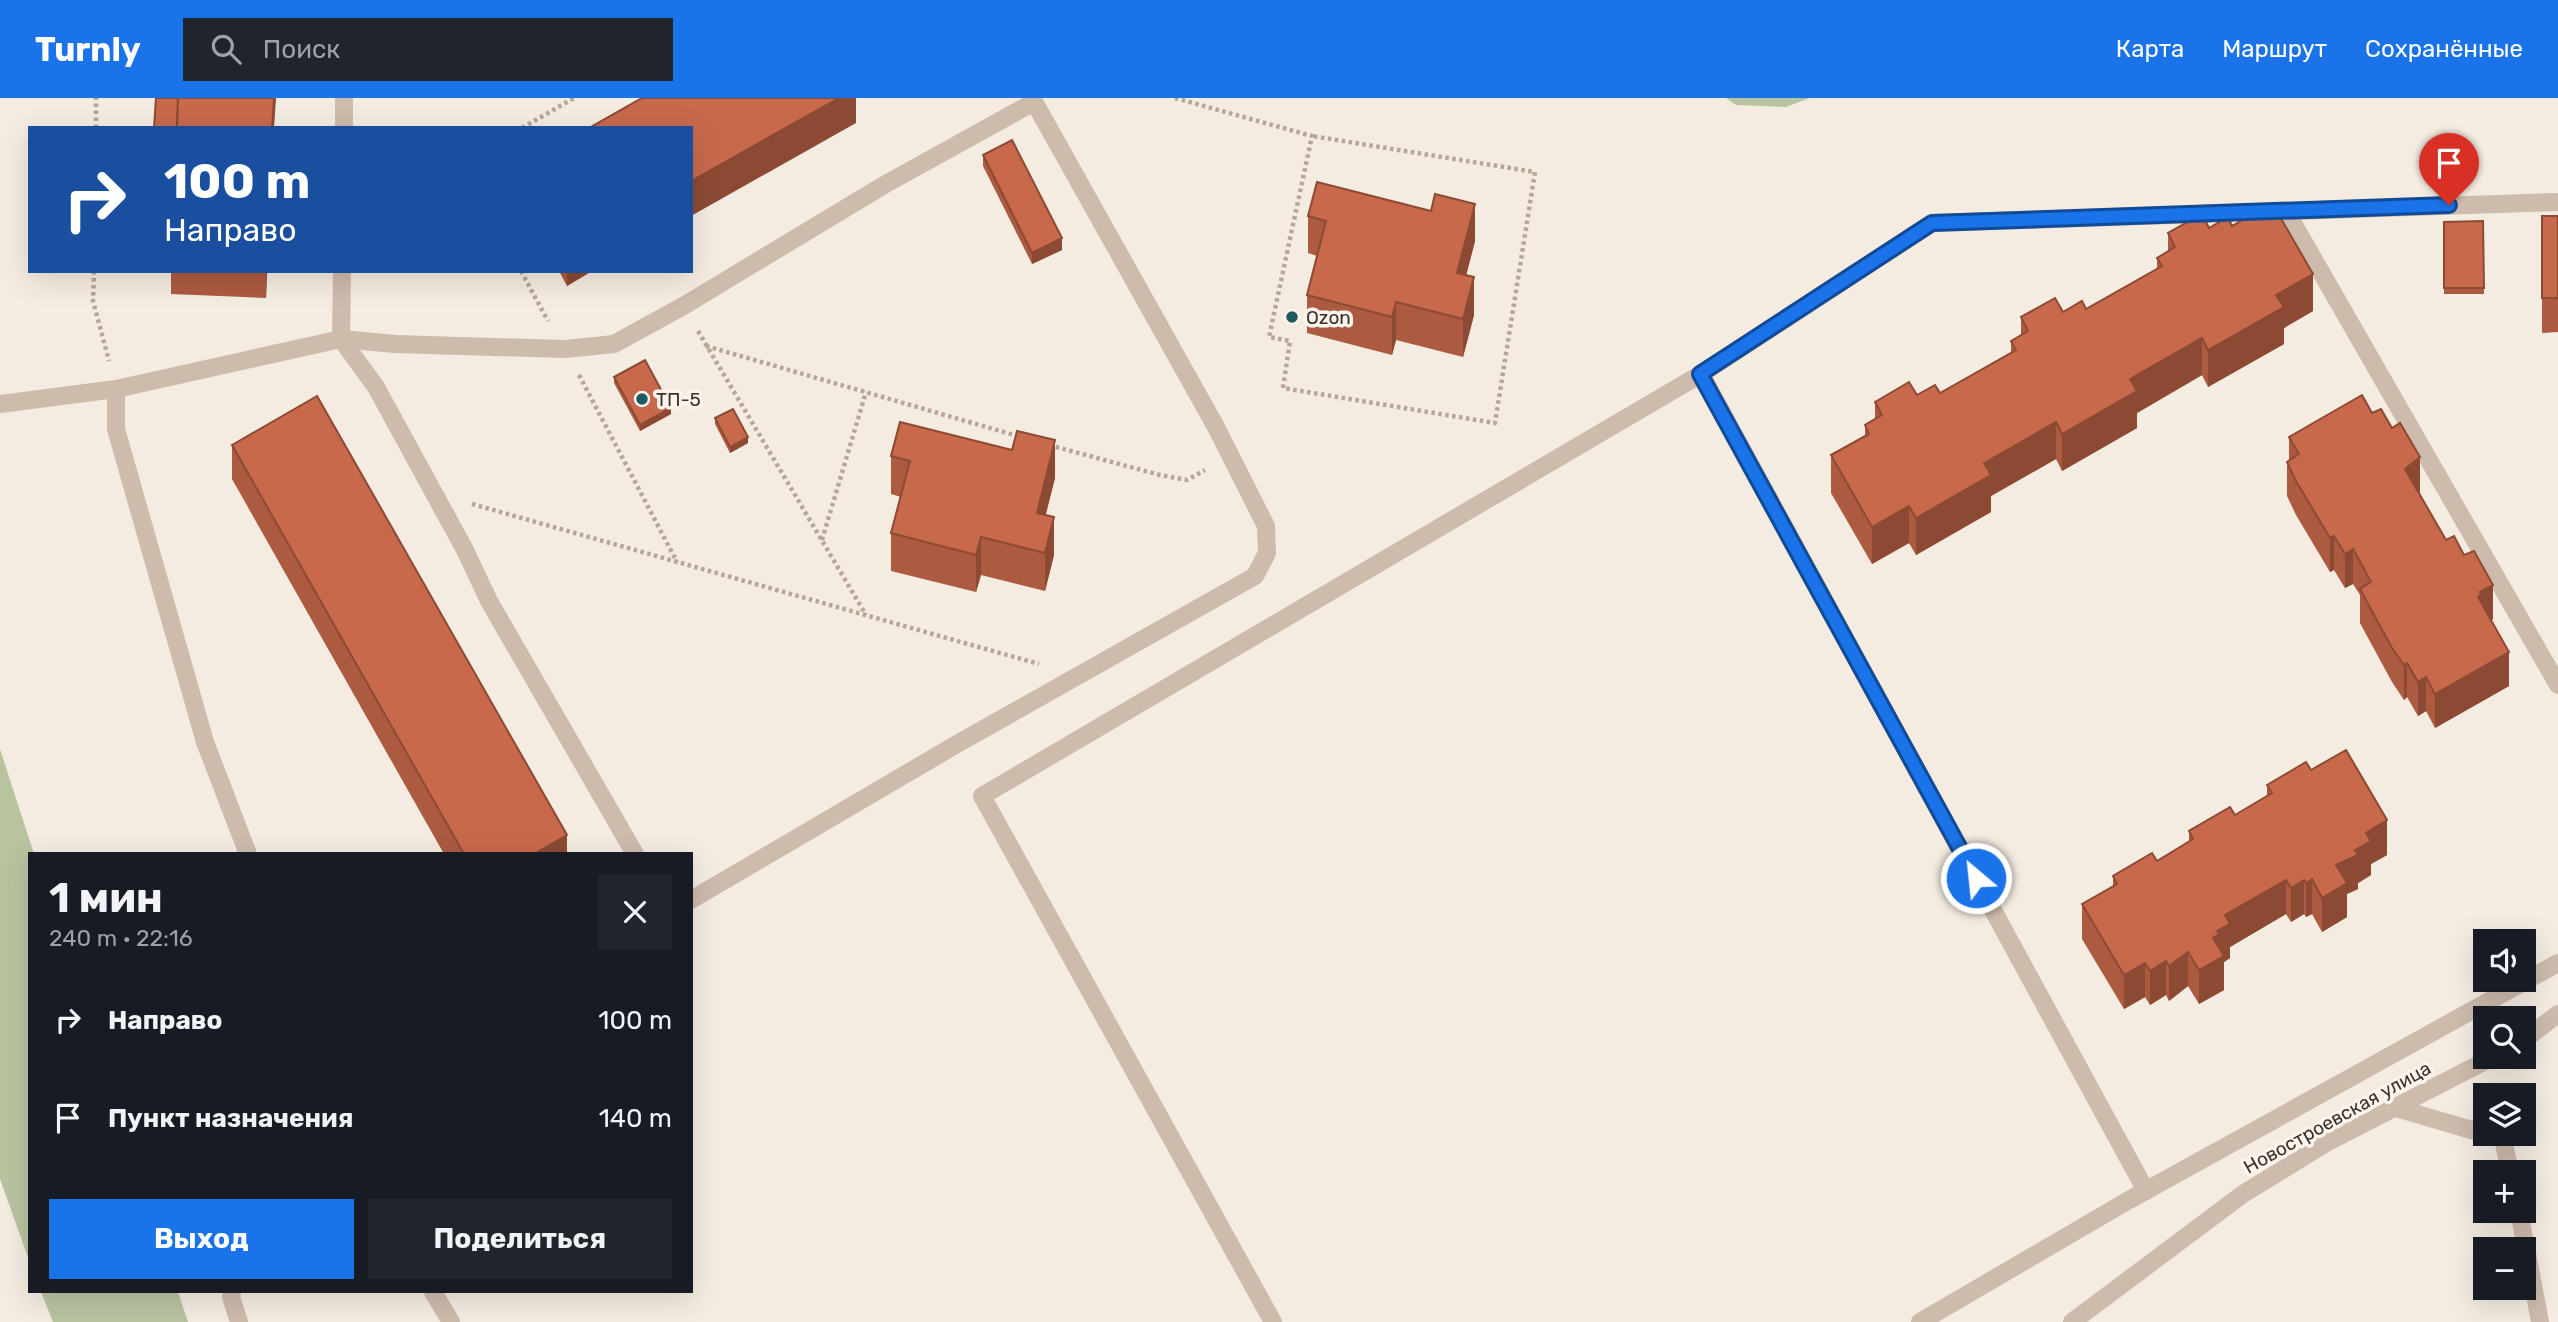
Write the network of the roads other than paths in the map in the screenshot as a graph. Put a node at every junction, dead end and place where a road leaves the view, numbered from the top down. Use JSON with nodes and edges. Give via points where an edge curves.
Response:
{"nodes":[{"id":1,"x":344,"y":98,"type":"edge"},
{"id":2,"x":1033,"y":100,"type":"edge"},
{"id":3,"x":344,"y":126,"type":"edge"},
{"id":4,"x":2558,"y":202,"type":"edge"},
{"id":5,"x":2286,"y":211,"type":"junction"},
{"id":6,"x":342,"y":273,"type":"edge"},
{"id":7,"x":341,"y":339,"type":"junction"},
{"id":8,"x":1700,"y":374,"type":"junction"},
{"id":9,"x":116,"y":389,"type":"junction"},
{"id":10,"x":0,"y":404,"type":"edge"},
{"id":11,"x":2558,"y":685,"type":"edge"},
{"id":12,"x":247,"y":852,"type":"edge"},
{"id":13,"x":634,"y":852,"type":"edge"},
{"id":14,"x":693,"y":899,"type":"edge"},
{"id":15,"x":2558,"y":963,"type":"edge"},
{"id":16,"x":2558,"y":1014,"type":"edge"},
{"id":17,"x":2536,"y":1031,"type":"edge"},
{"id":18,"x":2473,"y":1067,"type":"edge"},
{"id":19,"x":2393,"y":1107,"type":"junction"},
{"id":20,"x":2473,"y":1130,"type":"edge"},
{"id":21,"x":2146,"y":1191,"type":"junction"},
{"id":22,"x":2521,"y":1223,"type":"edge"},
{"id":23,"x":232,"y":1293,"type":"edge"},
{"id":24,"x":434,"y":1293,"type":"edge"},
{"id":25,"x":239,"y":1322,"type":"edge"},
{"id":26,"x":451,"y":1322,"type":"edge"},
{"id":27,"x":1273,"y":1322,"type":"edge"},
{"id":28,"x":1920,"y":1322,"type":"edge"},
{"id":29,"x":2072,"y":1322,"type":"edge"},
{"id":30,"x":2540,"y":1322,"type":"edge"}],
"edges":[{"from":1,"to":3,"type":"street"},
{"from":2,"to":7,"type":"street","via":[[614,344],[565,349]]},
{"from":2,"to":14,"type":"street","via":[[1231,457],[1266,526],[1267,553],[1255,576]]},
{"from":4,"to":5,"type":"street"},
{"from":5,"to":8,"type":"street","via":[[1932,223]]},
{"from":5,"to":11,"type":"street"},
{"from":6,"to":7,"type":"street"},
{"from":7,"to":9,"type":"street"},
{"from":7,"to":13,"type":"street","via":[[376,387],[489,601]]},
{"from":8,"to":21,"type":"street"},
{"from":8,"to":27,"type":"street","via":[[982,796]]},
{"from":9,"to":10,"type":"street"},
{"from":9,"to":12,"type":"street","via":[[116,429],[127,468],[205,742]]},
{"from":15,"to":21,"type":"street"},
{"from":16,"to":17,"type":"street"},
{"from":18,"to":19,"type":"street","name":"Новостроевская улица"},
{"from":19,"to":20,"type":"street"},
{"from":19,"to":29,"type":"street","name":"Новостроевская улица","via":[[2243,1194]]},
{"from":21,"to":28,"type":"street"},
{"from":22,"to":30,"type":"street"},
{"from":23,"to":25,"type":"street"},
{"from":24,"to":26,"type":"street"}]}
